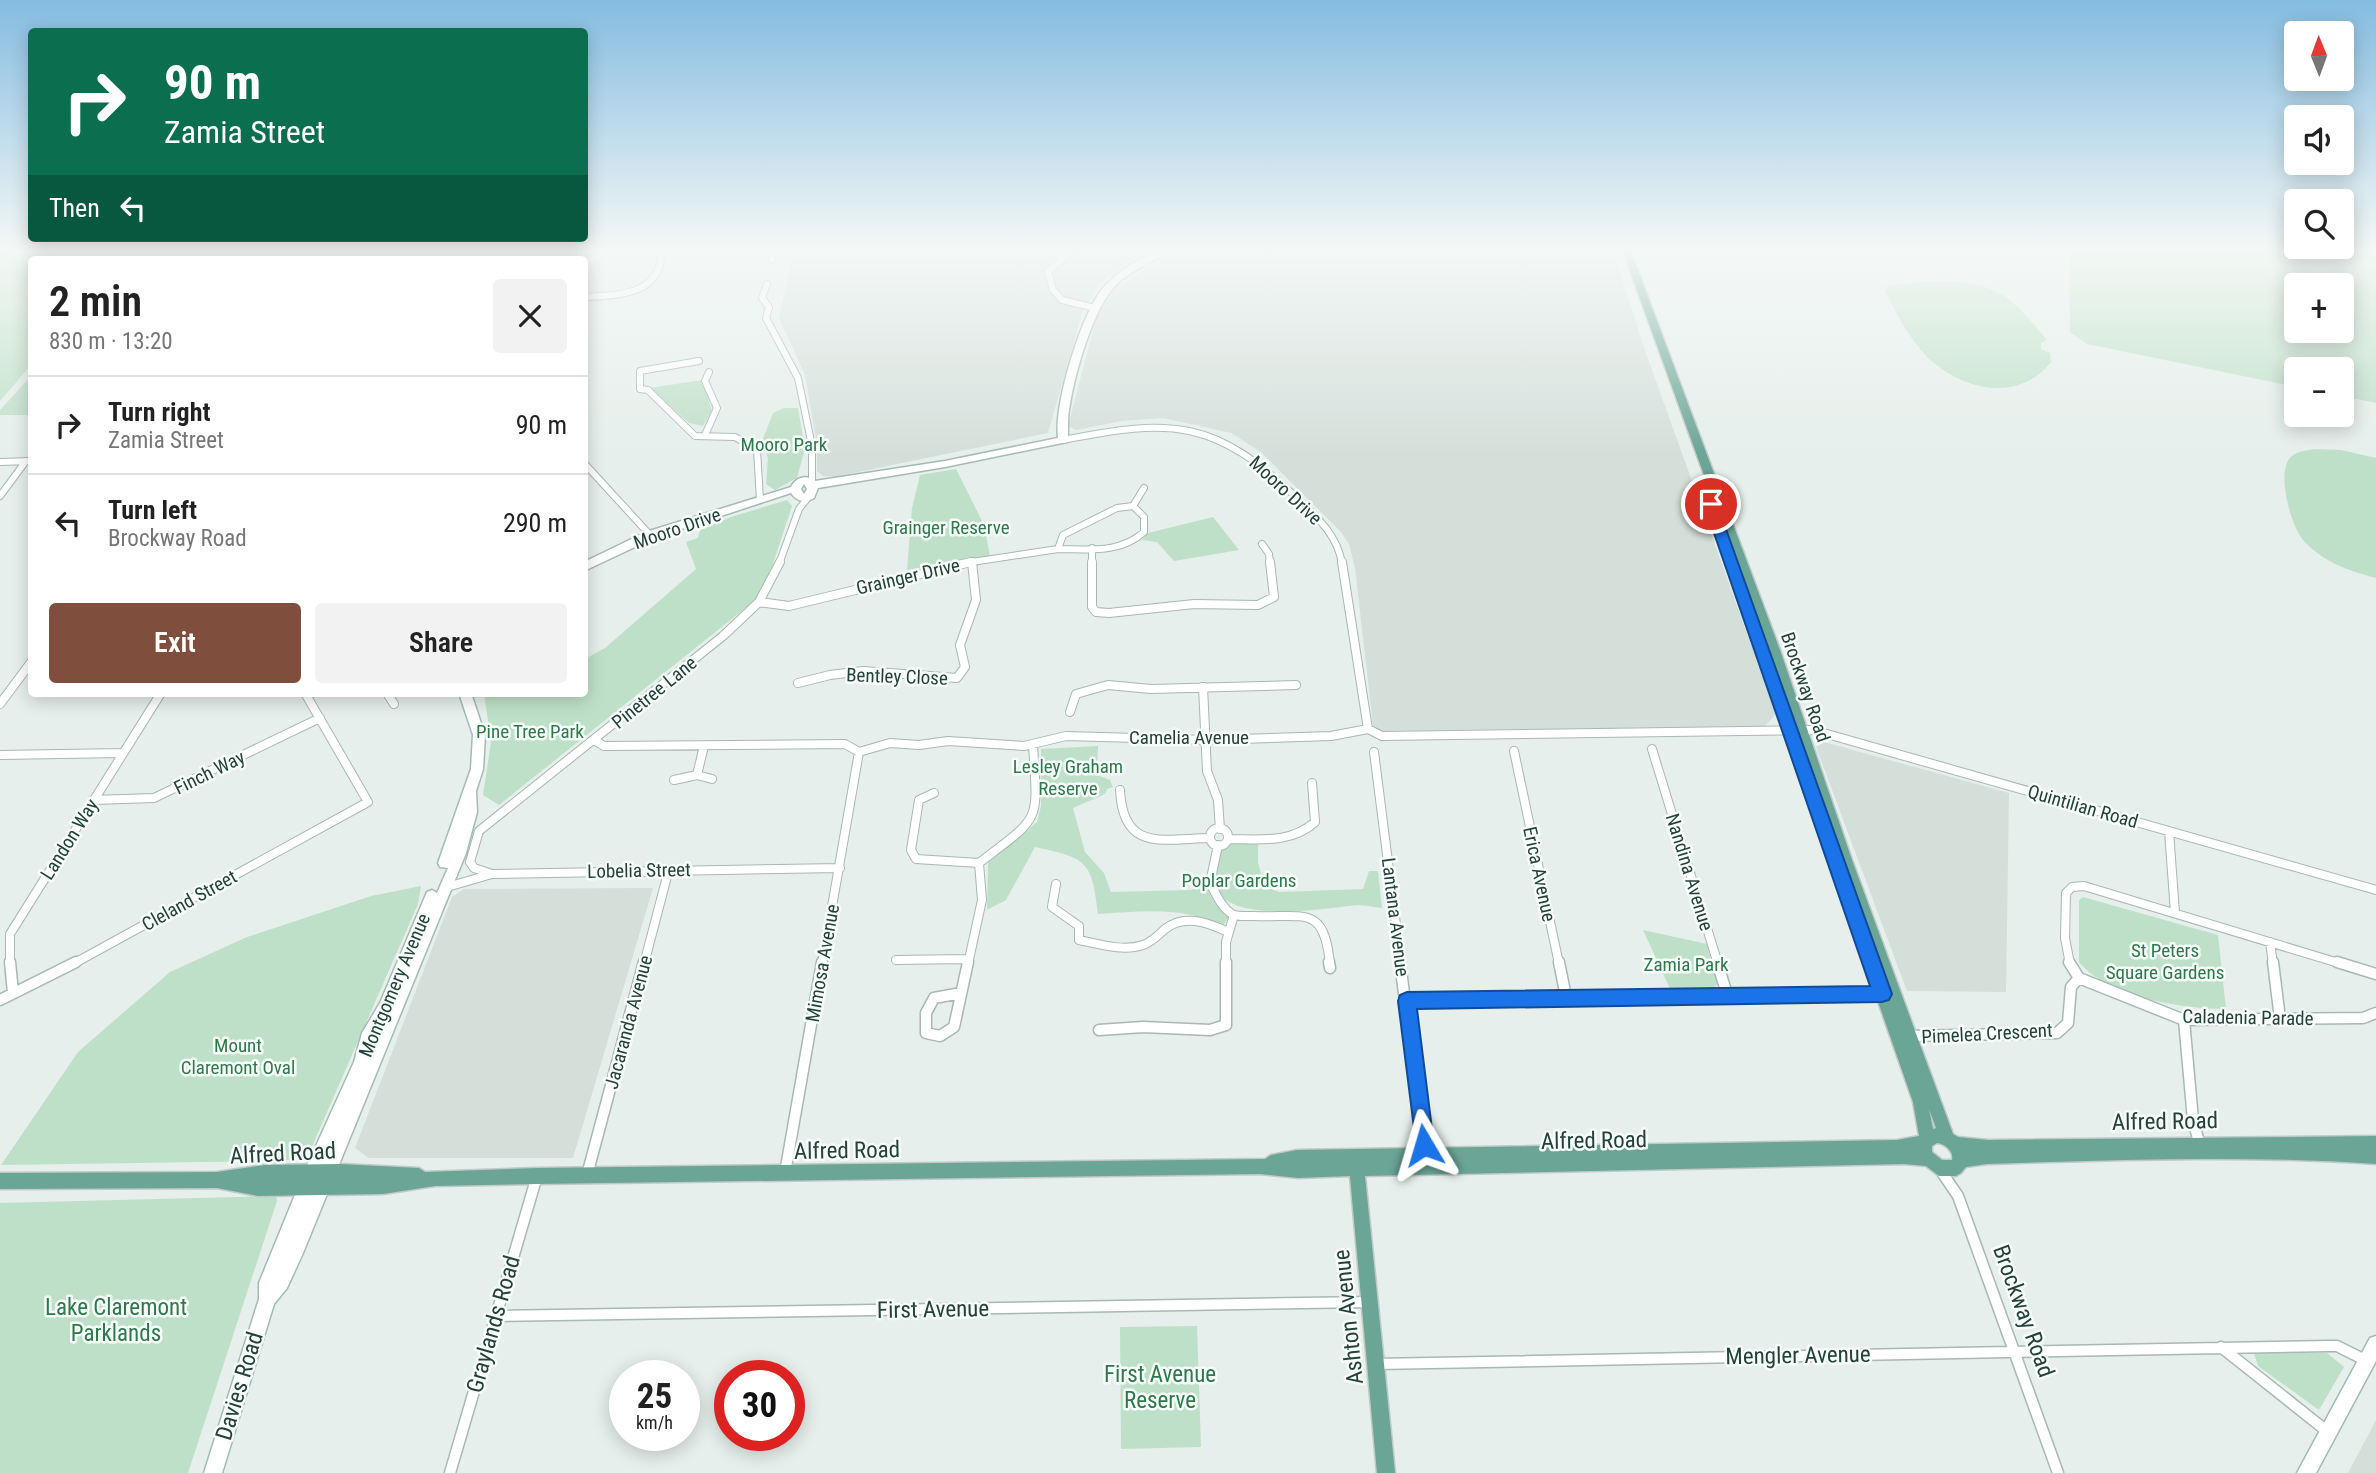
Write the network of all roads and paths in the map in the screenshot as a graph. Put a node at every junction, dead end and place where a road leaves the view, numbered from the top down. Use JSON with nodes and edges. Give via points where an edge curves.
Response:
{"nodes":[{"id":1,"x":766,"y":318,"type":"edge"},
{"id":2,"x":1089,"y":318,"type":"edge"},
{"id":3,"x":1648,"y":318,"type":"edge"},
{"id":4,"x":699,"y":361,"type":"dead end"},
{"id":5,"x":709,"y":372,"type":"dead end"},
{"id":6,"x":705,"y":435,"type":"junction"},
{"id":7,"x":1063,"y":440,"type":"junction"},
{"id":8,"x":28,"y":461,"type":"edge"},
{"id":9,"x":0,"y":462,"type":"edge"},
{"id":10,"x":28,"y":462,"type":"edge"},
{"id":11,"x":588,"y":467,"type":"edge"},
{"id":12,"x":809,"y":471,"type":"junction"},
{"id":13,"x":1144,"y":488,"type":"dead end"},
{"id":14,"x":812,"y":489,"type":"junction"},
{"id":15,"x":796,"y":491,"type":"junction"},
{"id":16,"x":0,"y":496,"type":"edge"},
{"id":17,"x":760,"y":500,"type":"junction"},
{"id":18,"x":1133,"y":506,"type":"junction"},
{"id":19,"x":799,"y":509,"type":"junction"},
{"id":20,"x":650,"y":536,"type":"junction"},
{"id":21,"x":1262,"y":544,"type":"dead end"},
{"id":22,"x":1092,"y":548,"type":"junction"},
{"id":23,"x":1058,"y":549,"type":"junction"},
{"id":24,"x":972,"y":561,"type":"junction"},
{"id":25,"x":588,"y":565,"type":"edge"},
{"id":26,"x":759,"y":602,"type":"junction"},
{"id":27,"x":28,"y":666,"type":"edge"},
{"id":28,"x":798,"y":683,"type":"dead end"},
{"id":29,"x":1296,"y":685,"type":"dead end"},
{"id":30,"x":1202,"y":687,"type":"junction"},
{"id":31,"x":158,"y":697,"type":"edge"},
{"id":32,"x":307,"y":697,"type":"edge"},
{"id":33,"x":390,"y":697,"type":"edge"},
{"id":34,"x":466,"y":697,"type":"edge"},
{"id":35,"x":0,"y":704,"type":"edge"},
{"id":36,"x":394,"y":704,"type":"dead end"},
{"id":37,"x":1069,"y":712,"type":"dead end"},
{"id":38,"x":320,"y":718,"type":"junction"},
{"id":39,"x":1368,"y":729,"type":"junction"},
{"id":40,"x":1795,"y":729,"type":"junction"},
{"id":41,"x":594,"y":740,"type":"junction"},
{"id":42,"x":1207,"y":740,"type":"junction"},
{"id":43,"x":1033,"y":745,"type":"junction"},
{"id":44,"x":704,"y":746,"type":"junction"},
{"id":45,"x":1652,"y":749,"type":"dead end"},
{"id":46,"x":1514,"y":751,"type":"dead end"},
{"id":47,"x":859,"y":752,"type":"junction"},
{"id":48,"x":1374,"y":752,"type":"dead end"},
{"id":49,"x":122,"y":753,"type":"junction"},
{"id":50,"x":0,"y":755,"type":"edge"},
{"id":51,"x":697,"y":775,"type":"junction"},
{"id":52,"x":712,"y":779,"type":"dead end"},
{"id":53,"x":674,"y":780,"type":"dead end"},
{"id":54,"x":1312,"y":783,"type":"dead end"},
{"id":55,"x":1120,"y":790,"type":"dead end"},
{"id":56,"x":934,"y":793,"type":"dead end"},
{"id":57,"x":93,"y":800,"type":"junction"},
{"id":58,"x":1220,"y":830,"type":"junction"},
{"id":59,"x":2169,"y":831,"type":"junction"},
{"id":60,"x":1210,"y":838,"type":"junction"},
{"id":61,"x":1228,"y":839,"type":"junction"},
{"id":62,"x":1218,"y":845,"type":"junction"},
{"id":63,"x":979,"y":863,"type":"junction"},
{"id":64,"x":840,"y":868,"type":"junction"},
{"id":65,"x":669,"y":869,"type":"junction"},
{"id":66,"x":492,"y":874,"type":"junction"},
{"id":67,"x":1056,"y":884,"type":"dead end"},
{"id":68,"x":2376,"y":890,"type":"edge"},
{"id":69,"x":437,"y":898,"type":"junction"},
{"id":70,"x":2175,"y":913,"type":"junction"},
{"id":71,"x":1234,"y":915,"type":"junction"},
{"id":72,"x":1226,"y":932,"type":"junction"},
{"id":73,"x":2270,"y":942,"type":"junction"},
{"id":74,"x":967,"y":959,"type":"junction"},
{"id":75,"x":896,"y":960,"type":"dead end"},
{"id":76,"x":1331,"y":968,"type":"dead end"},
{"id":77,"x":2376,"y":974,"type":"edge"},
{"id":78,"x":2079,"y":978,"type":"junction"},
{"id":79,"x":13,"y":993,"type":"junction"},
{"id":80,"x":961,"y":993,"type":"junction"},
{"id":81,"x":1727,"y":994,"type":"junction"},
{"id":82,"x":1888,"y":994,"type":"junction"},
{"id":83,"x":1566,"y":997,"type":"junction"},
{"id":84,"x":0,"y":1000,"type":"edge"},
{"id":85,"x":1407,"y":1001,"type":"junction"},
{"id":86,"x":2376,"y":1013,"type":"edge"},
{"id":87,"x":2280,"y":1019,"type":"junction"},
{"id":88,"x":2184,"y":1020,"type":"junction"},
{"id":89,"x":1099,"y":1030,"type":"dead end"},
{"id":90,"x":1902,"y":1036,"type":"junction"},
{"id":91,"x":1926,"y":1140,"type":"junction"},
{"id":92,"x":1951,"y":1141,"type":"junction"},
{"id":93,"x":2376,"y":1143,"type":"edge"},
{"id":94,"x":2200,"y":1147,"type":"junction"},
{"id":95,"x":2376,"y":1156,"type":"edge"},
{"id":96,"x":1425,"y":1160,"type":"junction"},
{"id":97,"x":1961,"y":1160,"type":"junction"},
{"id":98,"x":1357,"y":1162,"type":"junction"},
{"id":99,"x":1934,"y":1163,"type":"junction"},
{"id":100,"x":1261,"y":1166,"type":"joint"},
{"id":101,"x":785,"y":1173,"type":"junction"},
{"id":102,"x":587,"y":1175,"type":"junction"},
{"id":103,"x":537,"y":1176,"type":"junction"},
{"id":104,"x":326,"y":1179,"type":"junction"},
{"id":105,"x":308,"y":1180,"type":"junction"},
{"id":106,"x":0,"y":1181,"type":"edge"},
{"id":107,"x":267,"y":1299,"type":"junction"},
{"id":108,"x":1369,"y":1302,"type":"junction"},
{"id":109,"x":496,"y":1317,"type":"junction"},
{"id":110,"x":2376,"y":1344,"type":"edge"},
{"id":111,"x":2221,"y":1347,"type":"junction"},
{"id":112,"x":2015,"y":1350,"type":"junction"},
{"id":113,"x":2367,"y":1361,"type":"junction"},
{"id":114,"x":1376,"y":1364,"type":"junction"},
{"id":115,"x":2328,"y":1432,"type":"junction"},
{"id":116,"x":213,"y":1473,"type":"edge"},
{"id":117,"x":450,"y":1473,"type":"edge"},
{"id":118,"x":1386,"y":1473,"type":"edge"},
{"id":119,"x":2058,"y":1473,"type":"edge"},
{"id":120,"x":2306,"y":1473,"type":"edge"}],
"edges":[{"from":1,"to":12,"type":"street","via":[[793,363],[802,393],[812,446]]},
{"from":2,"to":7,"type":"street","via":[[1062,417]]},
{"from":3,"to":40,"type":"main road","name":"Brockway Road"},
{"from":4,"to":6,"type":"street","via":[[640,371],[640,389],[648,390],[695,436]]},
{"from":5,"to":6,"type":"street","via":[[705,381],[718,408]]},
{"from":6,"to":17,"type":"street","via":[[735,437],[757,450]]},
{"from":7,"to":14,"type":"street","name":"Mooro Drive"},
{"from":7,"to":39,"type":"street","name":"Mooro Drive","via":[[1125,427],[1176,427],[1220,438],[1260,463],[1324,525],[1340,549]]},
{"from":8,"to":9,"type":"street"},
{"from":10,"to":16,"type":"street"},
{"from":11,"to":20,"type":"street"},
{"from":12,"to":14,"type":"street"},
{"from":12,"to":15,"type":"street"},
{"from":13,"to":18,"type":"street"},
{"from":14,"to":15,"type":"street","name":"Mooro Drive"},
{"from":14,"to":19,"type":"street","name":"Pinetree Lane"},
{"from":15,"to":17,"type":"street","name":"Mooro Drive"},
{"from":15,"to":19,"type":"street","name":"Pinetree Lane"},
{"from":17,"to":20,"type":"street","name":"Mooro Drive"},
{"from":18,"to":22,"type":"street","name":"Grainger Drive","via":[[1144,517],[1141,536],[1114,548]]},
{"from":18,"to":23,"type":"street","via":[[1117,508],[1063,534]]},
{"from":19,"to":26,"type":"street","name":"Pinetree Lane","via":[[775,576]]},
{"from":20,"to":25,"type":"street","name":"Mooro Drive"},
{"from":21,"to":22,"type":"street","via":[[1269,554],[1271,602],[1259,606],[1196,603],[1109,613],[1092,607]]},
{"from":22,"to":23,"type":"street","name":"Grainger Drive"},
{"from":23,"to":24,"type":"street","name":"Grainger Drive"},
{"from":24,"to":26,"type":"street","name":"Grainger Drive","via":[[789,606]]},
{"from":24,"to":28,"type":"street","name":"Bentley Close","via":[[976,600],[960,645],[965,667],[957,678],[849,672]]},
{"from":26,"to":41,"type":"street","name":"Pinetree Lane"},
{"from":27,"to":35,"type":"street"},
{"from":29,"to":30,"type":"street"},
{"from":30,"to":37,"type":"street","via":[[1108,685],[1084,689],[1076,694]]},
{"from":30,"to":42,"type":"street"},
{"from":31,"to":49,"type":"street","name":"Landon Way"},
{"from":32,"to":38,"type":"street"},
{"from":33,"to":36,"type":"street"},
{"from":34,"to":69,"type":"street","name":"Montgomery Avenue","via":[[479,735],[477,769]]},
{"from":38,"to":57,"type":"street","name":"Finch Way","via":[[154,798]]},
{"from":38,"to":79,"type":"street","name":"Cleland Street","via":[[368,802]]},
{"from":39,"to":40,"type":"street","name":"Camelia Avenue","via":[[1396,736]]},
{"from":39,"to":42,"type":"street","name":"Camelia Avenue","via":[[1331,736]]},
{"from":40,"to":59,"type":"street","name":"Quintilian Road","via":[[1825,733]]},
{"from":40,"to":82,"type":"main road","name":"Brockway Road"},
{"from":41,"to":44,"type":"street","name":"Camelia Avenue","via":[[604,746]]},
{"from":41,"to":66,"type":"street","name":"Pinetree Lane","via":[[480,831],[470,862]]},
{"from":42,"to":43,"type":"street","name":"Camelia Avenue","via":[[1066,736]]},
{"from":42,"to":58,"type":"street","via":[[1207,771],[1218,800]]},
{"from":43,"to":47,"type":"street","name":"Camelia Avenue","via":[[890,743]]},
{"from":43,"to":63,"type":"street","via":[[1037,804],[1030,824]]},
{"from":44,"to":47,"type":"street","name":"Camelia Avenue","via":[[845,744]]},
{"from":44,"to":51,"type":"street"},
{"from":45,"to":81,"type":"street","name":"Nandina Avenue"},
{"from":46,"to":83,"type":"street","name":"Erica Avenue"},
{"from":47,"to":64,"type":"street","name":"Mimosa Avenue"},
{"from":48,"to":85,"type":"street","name":"Lantana Avenue"},
{"from":49,"to":50,"type":"street"},
{"from":49,"to":57,"type":"street","name":"Landon Way"},
{"from":51,"to":52,"type":"street"},
{"from":51,"to":53,"type":"street"},
{"from":54,"to":61,"type":"street","via":[[1315,822],[1306,832],[1291,837]]},
{"from":55,"to":60,"type":"street","via":[[1123,822],[1143,840]]},
{"from":56,"to":63,"type":"street","via":[[919,800],[911,850],[916,859]]},
{"from":57,"to":79,"type":"street","name":"Landon Way","via":[[10,934]]},
{"from":58,"to":60,"type":"street","via":[[1213,831]]},
{"from":58,"to":61,"type":"street"},
{"from":59,"to":68,"type":"street","name":"Quintilian Road"},
{"from":59,"to":70,"type":"street"},
{"from":60,"to":62,"type":"street"},
{"from":61,"to":62,"type":"street"},
{"from":62,"to":71,"type":"street","via":[[1210,883],[1222,905]]},
{"from":63,"to":74,"type":"street","via":[[982,900]]},
{"from":64,"to":65,"type":"street","name":"Lobelia Street"},
{"from":64,"to":101,"type":"street","name":"Mimosa Avenue"},
{"from":65,"to":66,"type":"street","name":"Lobelia Street"},
{"from":65,"to":102,"type":"street","name":"Jacaranda Avenue"},
{"from":66,"to":69,"type":"street","name":"Lobelia Street","via":[[455,882]]},
{"from":67,"to":72,"type":"street","via":[[1052,907],[1079,926],[1079,940],[1115,947],[1142,946],[1171,924],[1198,919]]},
{"from":69,"to":104,"type":"street","name":"Montgomery Avenue"},
{"from":69,"to":105,"type":"street","name":"Montgomery Avenue"},
{"from":70,"to":73,"type":"street"},
{"from":70,"to":78,"type":"street","via":[[2084,886],[2072,887],[2066,893],[2068,957]]},
{"from":71,"to":72,"type":"street"},
{"from":71,"to":76,"type":"street","via":[[1319,922],[1327,934]]},
{"from":72,"to":89,"type":"street","via":[[1226,1025],[1210,1030]]},
{"from":73,"to":77,"type":"street"},
{"from":73,"to":87,"type":"street"},
{"from":74,"to":75,"type":"street"},
{"from":74,"to":80,"type":"street"},
{"from":78,"to":88,"type":"street","name":"Caladenia Parade"},
{"from":78,"to":90,"type":"street","name":"Pimelea Crescent","via":[[2071,987],[2068,1024],[2057,1033]]},
{"from":79,"to":84,"type":"street","name":"Cleland Street"},
{"from":80,"to":80,"type":"street","via":[[954,1027],[940,1036],[926,1033],[926,1013],[934,998]]},
{"from":81,"to":82,"type":"street"},
{"from":81,"to":83,"type":"street"},
{"from":82,"to":90,"type":"main road","name":"Brockway Road"},
{"from":83,"to":85,"type":"street"},
{"from":85,"to":96,"type":"street","name":"Lantana Avenue"},
{"from":86,"to":87,"type":"street","name":"Caladenia Parade","via":[[2363,1018]]},
{"from":87,"to":88,"type":"street","name":"Caladenia Parade"},
{"from":88,"to":94,"type":"street","via":[[2193,1120]]},
{"from":90,"to":91,"type":"main road","name":"Brockway Road"},
{"from":90,"to":92,"type":"main road","name":"Brockway Road"},
{"from":91,"to":92,"type":"main road","name":"Alfred Road","via":[[1936,1135]]},
{"from":91,"to":96,"type":"main road","name":"Alfred Road","via":[[1897,1147]]},
{"from":91,"to":99,"type":"main road"},
{"from":92,"to":94,"type":"main road","name":"Alfred Road","via":[[1988,1147]]},
{"from":92,"to":97,"type":"main road"},
{"from":93,"to":94,"type":"main road","name":"Alfred Road"},
{"from":94,"to":95,"type":"main road","name":"Alfred Road"},
{"from":94,"to":97,"type":"main road","name":"Alfred Road"},
{"from":96,"to":98,"type":"main road","name":"Alfred Road"},
{"from":96,"to":99,"type":"main road","name":"Alfred Road","via":[[1904,1156]]},
{"from":97,"to":99,"type":"main road","name":"Alfred Road","via":[[1956,1168]]},
{"from":98,"to":100,"type":"main road","name":"Alfred Road","via":[[1298,1170]]},
{"from":98,"to":108,"type":"main road","name":"Ashton Avenue"},
{"from":99,"to":112,"type":"street","name":"Brockway Road","via":[[1958,1196]]},
{"from":100,"to":101,"type":"main road","name":"Alfred Road"},
{"from":101,"to":102,"type":"main road","name":"Alfred Road"},
{"from":102,"to":103,"type":"main road","name":"Alfred Road"},
{"from":103,"to":104,"type":"main road","name":"Alfred Road","via":[[435,1178],[383,1186]]},
{"from":103,"to":109,"type":"street","name":"Graylands Road"},
{"from":104,"to":105,"type":"main road","name":"Alfred Road"},
{"from":104,"to":107,"type":"street","name":"Davies Road","via":[[281,1282]]},
{"from":105,"to":106,"type":"main road","name":"Alfred Road","via":[[258,1188],[217,1180]]},
{"from":105,"to":107,"type":"main road","name":"Davies Road","via":[[267,1283]]},
{"from":107,"to":116,"type":"street","name":"Davies Road"},
{"from":108,"to":109,"type":"street","name":"First Avenue"},
{"from":108,"to":114,"type":"main road","name":"Ashton Avenue"},
{"from":109,"to":117,"type":"street","name":"Graylands Road"},
{"from":110,"to":113,"type":"street"},
{"from":111,"to":112,"type":"street","name":"Mengler Avenue"},
{"from":111,"to":113,"type":"street","name":"Mengler Avenue","via":[[2337,1346]]},
{"from":111,"to":115,"type":"street"},
{"from":112,"to":114,"type":"street","name":"Mengler Avenue"},
{"from":112,"to":119,"type":"street","name":"Brockway Road"},
{"from":113,"to":115,"type":"street"},
{"from":114,"to":118,"type":"main road","name":"Ashton Avenue"},
{"from":115,"to":120,"type":"street"}]}
